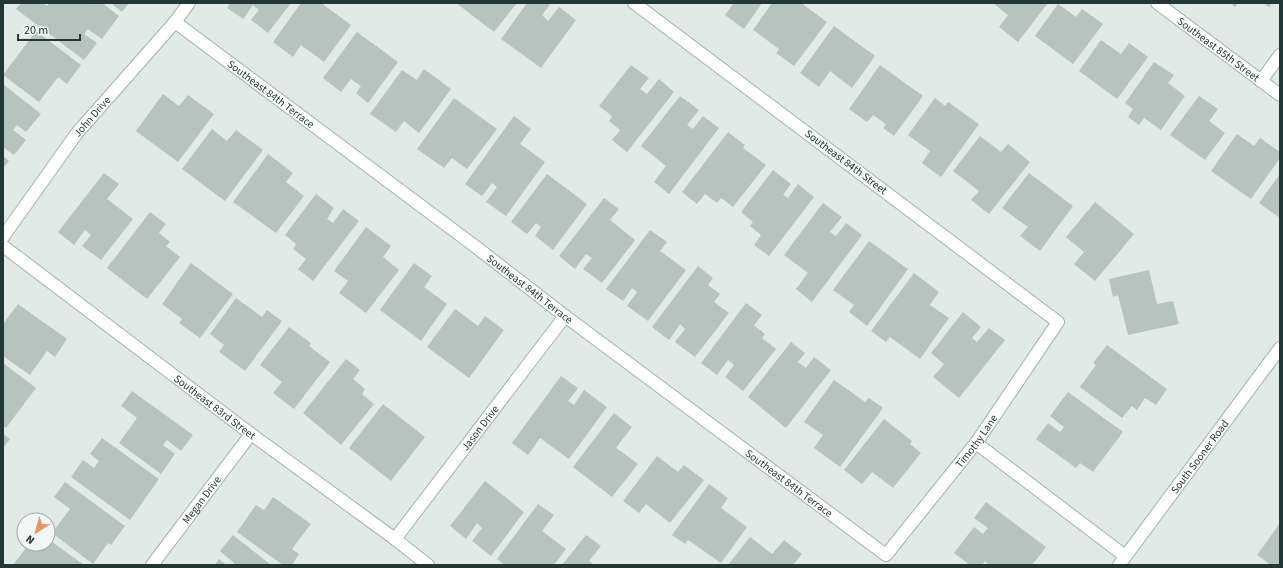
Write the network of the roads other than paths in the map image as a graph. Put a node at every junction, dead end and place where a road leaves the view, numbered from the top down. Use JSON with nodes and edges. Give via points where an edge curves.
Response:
{"nodes":[{"id":1,"x":190,"y":3,"type":"edge"},
{"id":2,"x":634,"y":3,"type":"edge"},
{"id":3,"x":1157,"y":3,"type":"edge"},
{"id":4,"x":175,"y":22,"type":"junction"},
{"id":5,"x":1280,"y":55,"type":"edge"},
{"id":6,"x":1261,"y":81,"type":"junction"},
{"id":7,"x":1280,"y":95,"type":"edge"},
{"id":8,"x":3,"y":237,"type":"edge"},
{"id":9,"x":3,"y":246,"type":"edge"},
{"id":10,"x":565,"y":316,"type":"junction"},
{"id":11,"x":1058,"y":322,"type":"joint"},
{"id":12,"x":1280,"y":348,"type":"edge"},
{"id":13,"x":251,"y":434,"type":"junction"},
{"id":14,"x":976,"y":443,"type":"junction"},
{"id":15,"x":395,"y":539,"type":"junction"},
{"id":16,"x":886,"y":555,"type":"joint"},
{"id":17,"x":1122,"y":560,"type":"edge"},
{"id":18,"x":152,"y":565,"type":"edge"},
{"id":19,"x":428,"y":565,"type":"edge"}],
"edges":[{"from":1,"to":4,"type":"street","name":"John Drive"},
{"from":2,"to":11,"type":"street","name":"Southeast 84th Street"},
{"from":3,"to":6,"type":"street","name":"Southeast 85th Street"},
{"from":4,"to":8,"type":"street","name":"John Drive","via":[[77,133]]},
{"from":4,"to":10,"type":"street","name":"Southeast 84th Terrace"},
{"from":5,"to":6,"type":"street"},
{"from":6,"to":7,"type":"street","name":"Southeast 85th Street"},
{"from":9,"to":13,"type":"street","name":"Southeast 83rd Street"},
{"from":10,"to":15,"type":"street","name":"Jason Drive"},
{"from":10,"to":16,"type":"street","name":"Southeast 84th Terrace"},
{"from":11,"to":14,"type":"street","name":"Timothy Lane"},
{"from":12,"to":17,"type":"street","name":"South Sooner Road"},
{"from":13,"to":15,"type":"street","name":"Southeast 83rd Street"},
{"from":13,"to":18,"type":"street","name":"Megan Drive"},
{"from":14,"to":16,"type":"street","name":"Timothy Lane"},
{"from":14,"to":17,"type":"street"},
{"from":15,"to":19,"type":"street","name":"Southeast 83rd Street"}]}
